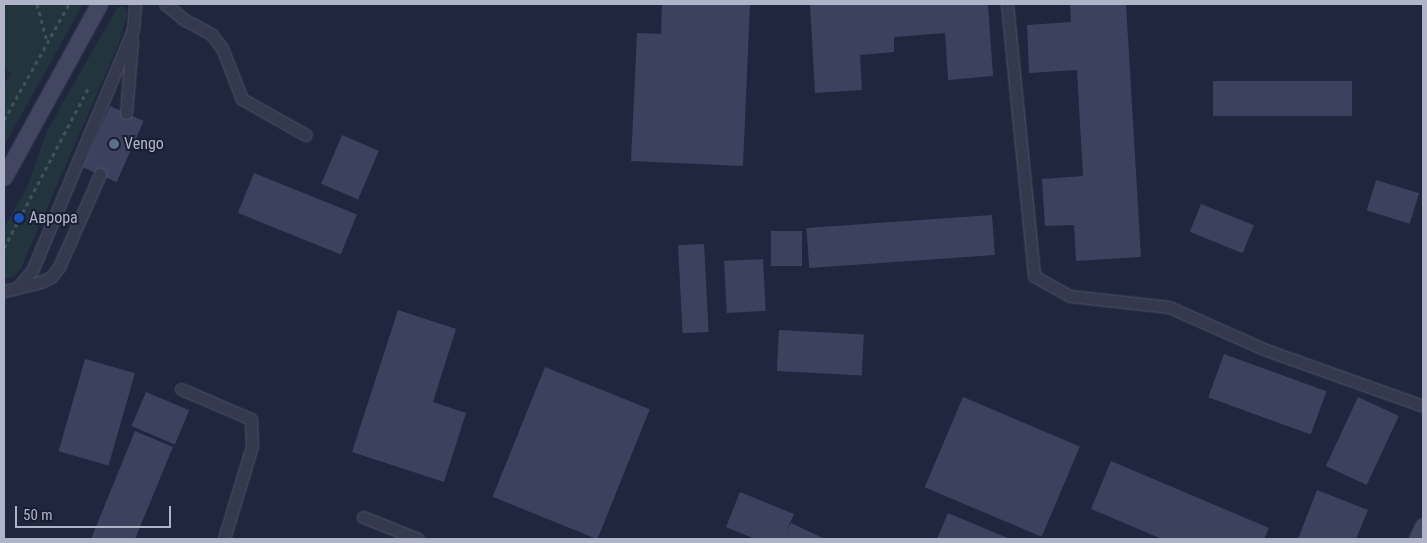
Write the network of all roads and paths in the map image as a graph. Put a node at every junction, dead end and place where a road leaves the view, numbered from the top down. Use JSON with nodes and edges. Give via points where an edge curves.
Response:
{"nodes":[{"id":1,"x":37,"y":4,"type":"edge"},
{"id":2,"x":69,"y":4,"type":"edge"},
{"id":3,"x":99,"y":4,"type":"edge"},
{"id":4,"x":135,"y":4,"type":"edge"},
{"id":5,"x":165,"y":4,"type":"edge"},
{"id":6,"x":1007,"y":4,"type":"edge"},
{"id":7,"x":133,"y":30,"type":"junction"},
{"id":8,"x":47,"y":42,"type":"junction"},
{"id":9,"x":92,"y":82,"type":"dead end"},
{"id":10,"x":126,"y":113,"type":"dead end"},
{"id":11,"x":4,"y":120,"type":"edge"},
{"id":12,"x":306,"y":135,"type":"dead end"},
{"id":13,"x":100,"y":174,"type":"dead end"},
{"id":14,"x":4,"y":177,"type":"edge"},
{"id":15,"x":4,"y":248,"type":"edge"},
{"id":16,"x":17,"y":288,"type":"junction"},
{"id":17,"x":4,"y":291,"type":"edge"},
{"id":18,"x":181,"y":389,"type":"dead end"},
{"id":19,"x":1423,"y":406,"type":"edge"},
{"id":20,"x":363,"y":517,"type":"dead end"},
{"id":21,"x":1423,"y":526,"type":"edge"},
{"id":22,"x":224,"y":539,"type":"edge"},
{"id":23,"x":418,"y":539,"type":"edge"},
{"id":24,"x":1418,"y":539,"type":"edge"}],
"edges":[{"from":1,"to":8,"type":"path"},
{"from":2,"to":8,"type":"path"},
{"from":3,"to":14,"type":"main road"},
{"from":4,"to":7,"type":"lane"},
{"from":5,"to":12,"type":"lane","via":[[211,34],[222,48],[242,99]]},
{"from":6,"to":19,"type":"lane","via":[[1034,276],[1070,296],[1169,307],[1266,350]]},
{"from":7,"to":10,"type":"lane"},
{"from":7,"to":16,"type":"lane","via":[[32,271]]},
{"from":8,"to":11,"type":"path"},
{"from":9,"to":15,"type":"path"},
{"from":13,"to":16,"type":"lane","via":[[59,267],[51,277],[41,282]]},
{"from":16,"to":17,"type":"lane"},
{"from":18,"to":22,"type":"lane","via":[[251,419],[252,446]]},
{"from":20,"to":23,"type":"lane"},
{"from":21,"to":24,"type":"main road"}]}
